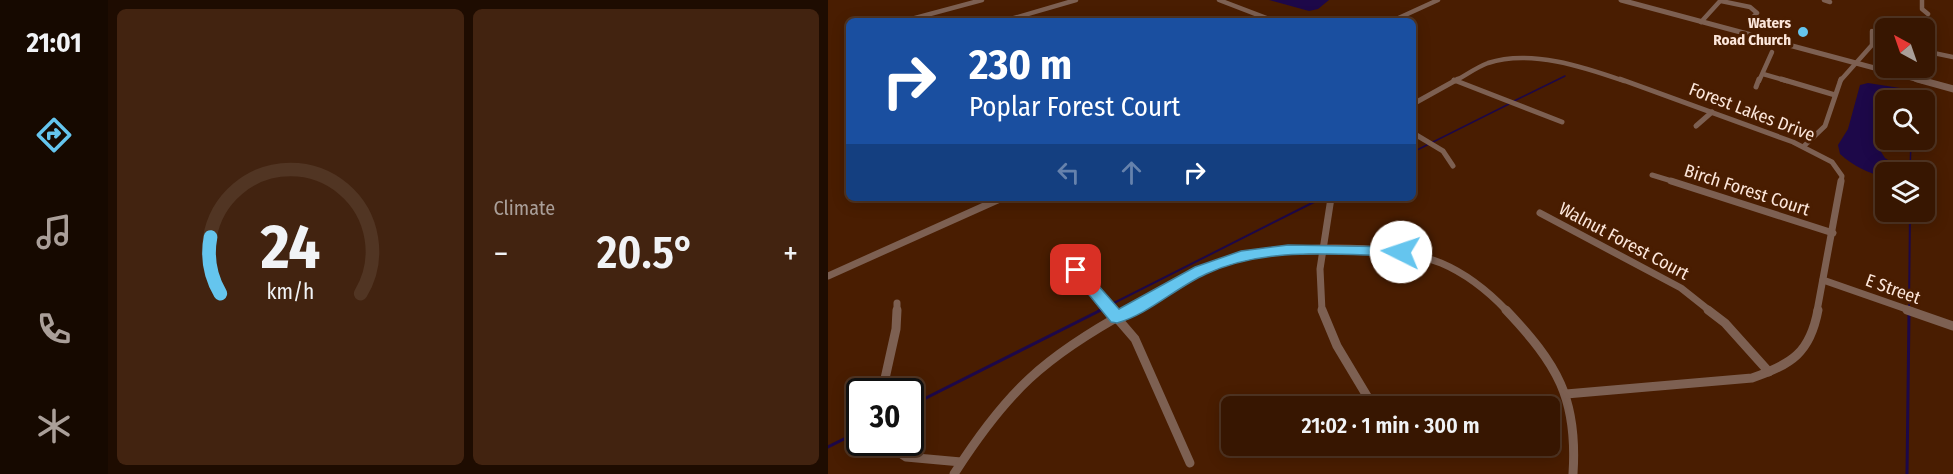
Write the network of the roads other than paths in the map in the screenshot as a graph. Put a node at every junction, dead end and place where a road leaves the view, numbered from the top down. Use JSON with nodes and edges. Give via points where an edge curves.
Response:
{"nodes":[{"id":1,"x":982,"y":0,"type":"edge"},
{"id":2,"x":1076,"y":0,"type":"edge"},
{"id":3,"x":1219,"y":0,"type":"edge"},
{"id":4,"x":1438,"y":0,"type":"edge"},
{"id":5,"x":1621,"y":0,"type":"edge"},
{"id":6,"x":1721,"y":0,"type":"edge"},
{"id":7,"x":1824,"y":0,"type":"edge"},
{"id":8,"x":1922,"y":0,"type":"edge"},
{"id":9,"x":1830,"y":2,"type":"dead end"},
{"id":10,"x":1928,"y":14,"type":"dead end"},
{"id":11,"x":915,"y":18,"type":"edge"},
{"id":12,"x":1014,"y":18,"type":"edge"},
{"id":13,"x":1266,"y":18,"type":"edge"},
{"id":14,"x":1399,"y":18,"type":"edge"},
{"id":15,"x":1752,"y":18,"type":"dead end"},
{"id":16,"x":1701,"y":21,"type":"junction"},
{"id":17,"x":1872,"y":31,"type":"dead end"},
{"id":18,"x":1874,"y":40,"type":"joint"},
{"id":19,"x":1773,"y":52,"type":"dead end"},
{"id":20,"x":1935,"y":53,"type":"edge"},
{"id":21,"x":1953,"y":57,"type":"edge"},
{"id":22,"x":1854,"y":63,"type":"junction"},
{"id":23,"x":1763,"y":74,"type":"junction"},
{"id":24,"x":1454,"y":80,"type":"junction"},
{"id":25,"x":1756,"y":87,"type":"dead end"},
{"id":26,"x":1953,"y":89,"type":"edge"},
{"id":27,"x":1835,"y":96,"type":"junction"},
{"id":28,"x":1416,"y":102,"type":"edge"},
{"id":29,"x":1712,"y":112,"type":"junction"},
{"id":30,"x":1562,"y":122,"type":"dead end"},
{"id":31,"x":1696,"y":126,"type":"dead end"},
{"id":32,"x":1416,"y":135,"type":"edge"},
{"id":33,"x":1804,"y":146,"type":"junction"},
{"id":34,"x":1453,"y":166,"type":"dead end"},
{"id":35,"x":1652,"y":176,"type":"dead end"},
{"id":36,"x":995,"y":201,"type":"edge"},
{"id":37,"x":1331,"y":201,"type":"edge"},
{"id":38,"x":1540,"y":213,"type":"dead end"},
{"id":39,"x":1833,"y":233,"type":"junction"},
{"id":40,"x":1325,"y":250,"type":"junction"},
{"id":41,"x":1076,"y":254,"type":"dead end"},
{"id":42,"x":828,"y":276,"type":"edge"},
{"id":43,"x":1823,"y":280,"type":"junction"},
{"id":44,"x":897,"y":303,"type":"dead end"},
{"id":45,"x":1117,"y":318,"type":"junction"},
{"id":46,"x":1953,"y":326,"type":"edge"},
{"id":47,"x":1769,"y":372,"type":"junction"},
{"id":48,"x":885,"y":378,"type":"edge"},
{"id":49,"x":1566,"y":394,"type":"junction"},
{"id":50,"x":1367,"y":396,"type":"edge"},
{"id":51,"x":905,"y":456,"type":"edge"},
{"id":52,"x":962,"y":462,"type":"junction"},
{"id":53,"x":1190,"y":463,"type":"dead end"},
{"id":54,"x":954,"y":474,"type":"edge"},
{"id":55,"x":1573,"y":474,"type":"edge"}],
"edges":[{"from":1,"to":11,"type":"street"},
{"from":2,"to":12,"type":"street"},
{"from":3,"to":13,"type":"street"},
{"from":4,"to":14,"type":"street"},
{"from":5,"to":16,"type":"street"},
{"from":6,"to":15,"type":"street","via":[[1752,8],[1756,12]]},
{"from":6,"to":16,"type":"street"},
{"from":7,"to":9,"type":"street"},
{"from":8,"to":10,"type":"street","via":[[1922,9]]},
{"from":16,"to":22,"type":"street"},
{"from":17,"to":18,"type":"street"},
{"from":18,"to":22,"type":"street"},
{"from":19,"to":23,"type":"street"},
{"from":20,"to":21,"type":"street"},
{"from":22,"to":26,"type":"street"},
{"from":22,"to":27,"type":"street","via":[[1841,79]]},
{"from":23,"to":25,"type":"street"},
{"from":23,"to":27,"type":"street"},
{"from":24,"to":28,"type":"street","name":"Forest Lakes Drive"},
{"from":24,"to":29,"type":"street","name":"Forest Lakes Drive","via":[[1495,61],[1536,59],[1587,68]]},
{"from":24,"to":30,"type":"street"},
{"from":27,"to":33,"type":"street","via":[[1825,126]]},
{"from":29,"to":31,"type":"street"},
{"from":29,"to":33,"type":"street","name":"Forest Lakes Drive"},
{"from":32,"to":34,"type":"street","via":[[1443,151]]},
{"from":33,"to":39,"type":"street","name":"Forest Lakes Drive","via":[[1832,162],[1842,176]]},
{"from":35,"to":39,"type":"street","name":"Birch Forest Court"},
{"from":36,"to":42,"type":"street"},
{"from":37,"to":40,"type":"street"},
{"from":38,"to":47,"type":"street","name":"Walnut Forest Court","via":[[1681,288],[1725,323]]},
{"from":39,"to":43,"type":"street","name":"Forest Lakes Drive"},
{"from":40,"to":45,"type":"street","via":[[1277,250],[1221,262]]},
{"from":40,"to":49,"type":"street","via":[[1381,250],[1417,255],[1471,278],[1501,304],[1549,359]]},
{"from":40,"to":50,"type":"street","via":[[1321,308]]},
{"from":41,"to":45,"type":"street","via":[[1079,274]]},
{"from":43,"to":46,"type":"street","name":"E Street"},
{"from":43,"to":47,"type":"street","name":"Forest Lakes Drive","via":[[1809,342],[1792,360]]},
{"from":44,"to":48,"type":"street","via":[[896,329]]},
{"from":45,"to":52,"type":"street","via":[[1067,347],[1019,387],[985,426]]},
{"from":45,"to":53,"type":"street","via":[[1140,348]]},
{"from":47,"to":49,"type":"street","name":"Forest Lakes Drive","via":[[1745,379]]},
{"from":49,"to":55,"type":"street","via":[[1575,431]]},
{"from":51,"to":52,"type":"street"},
{"from":52,"to":54,"type":"street"}]}
